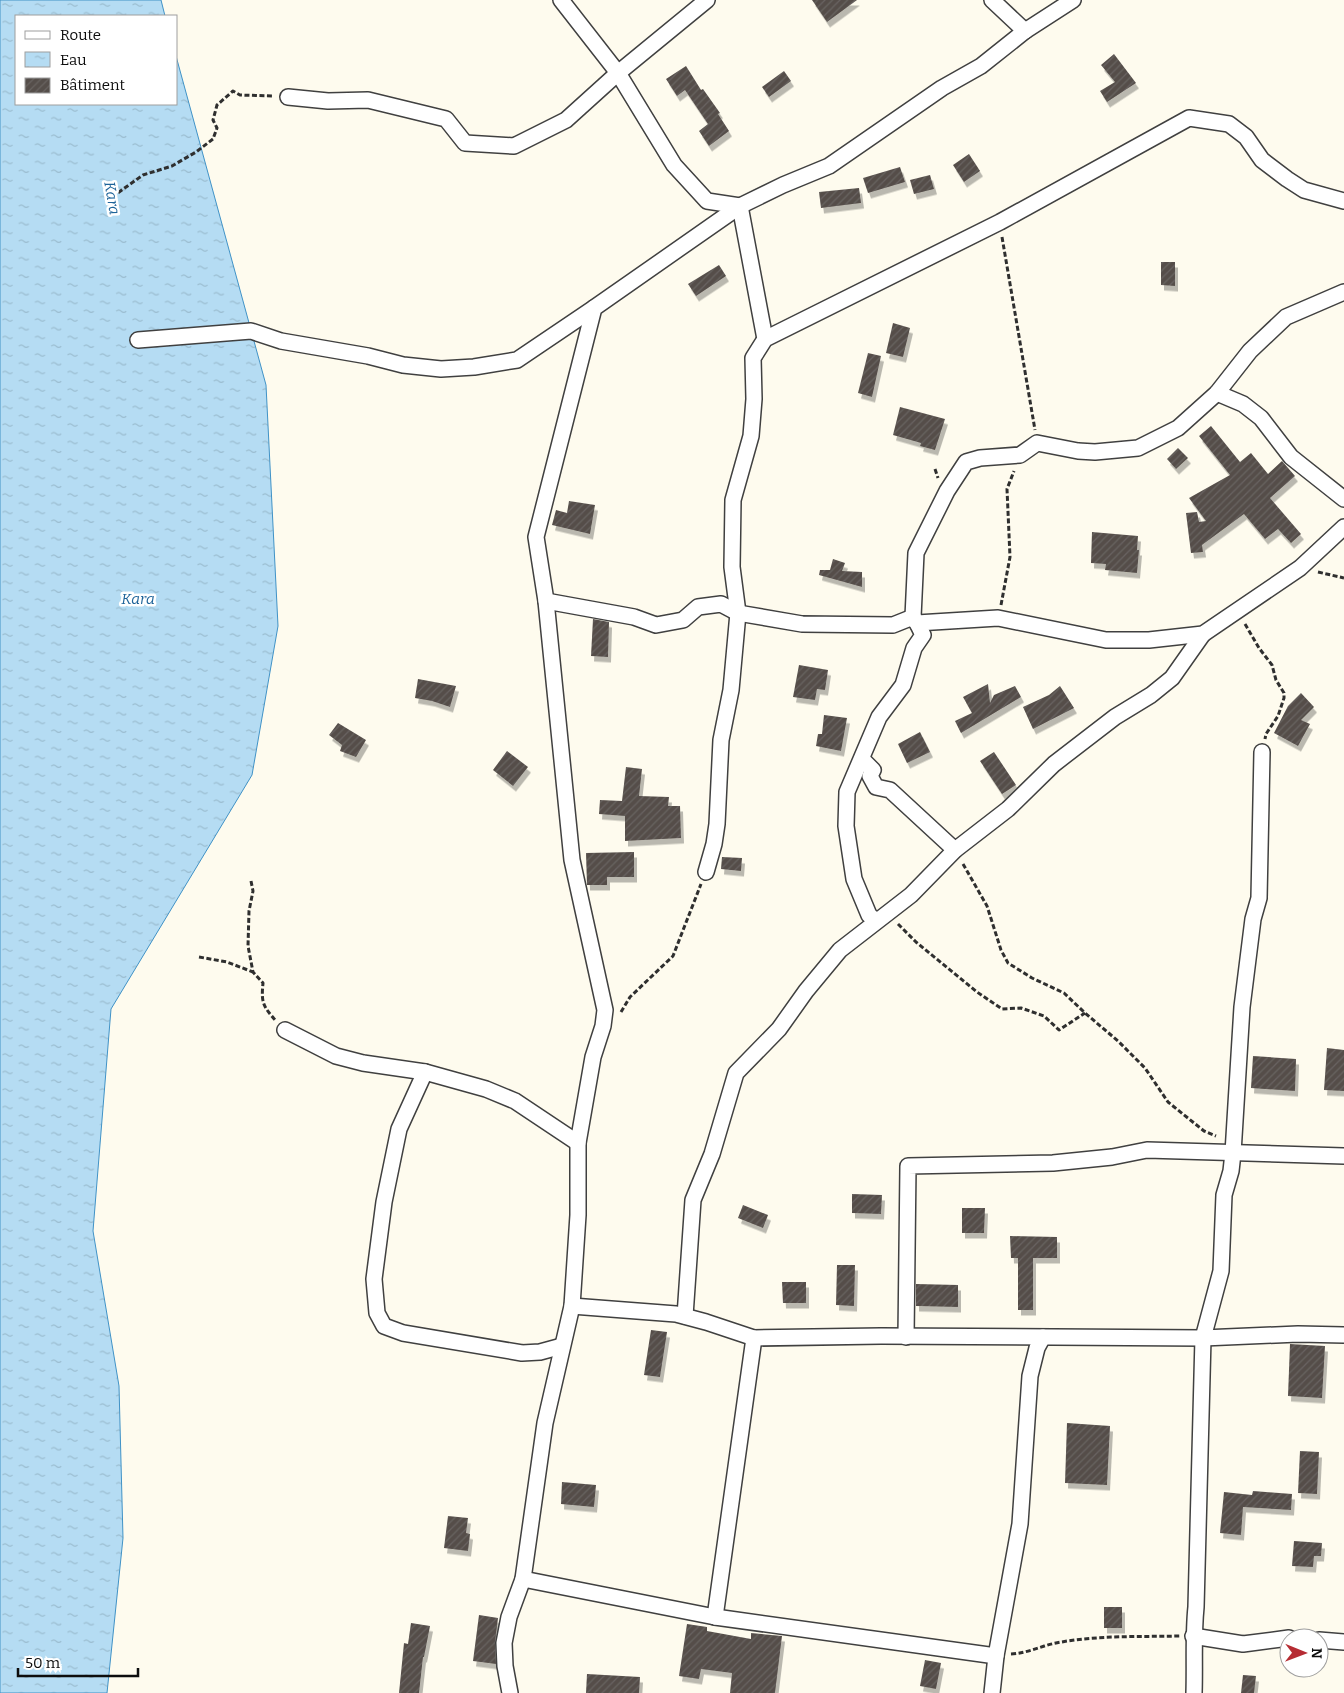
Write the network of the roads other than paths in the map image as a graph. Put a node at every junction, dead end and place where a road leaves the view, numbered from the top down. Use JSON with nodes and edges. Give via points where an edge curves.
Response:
{"nodes":[{"id":1,"x":561,"y":0,"type":"edge"},
{"id":2,"x":707,"y":0,"type":"edge"},
{"id":3,"x":992,"y":0,"type":"edge"},
{"id":4,"x":1073,"y":0,"type":"edge"},
{"id":5,"x":1025,"y":31,"type":"junction"},
{"id":6,"x":618,"y":73,"type":"junction"},
{"id":7,"x":288,"y":98,"type":"road end"},
{"id":8,"x":1344,"y":201,"type":"edge"},
{"id":9,"x":740,"y":206,"type":"junction"},
{"id":10,"x":1344,"y":292,"type":"edge"},
{"id":11,"x":594,"y":308,"type":"junction"},
{"id":12,"x":765,"y":339,"type":"junction"},
{"id":13,"x":138,"y":340,"type":"dead end"},
{"id":14,"x":1217,"y":393,"type":"junction"},
{"id":15,"x":1344,"y":499,"type":"edge"},
{"id":16,"x":1344,"y":527,"type":"edge"},
{"id":17,"x":546,"y":601,"type":"junction"},
{"id":18,"x":738,"y":613,"type":"junction"},
{"id":19,"x":915,"y":620,"type":"junction"},
{"id":20,"x":1203,"y":634,"type":"junction"},
{"id":21,"x":1262,"y":752,"type":"road end"},
{"id":22,"x":862,"y":759,"type":"junction"},
{"id":23,"x":956,"y":850,"type":"junction"},
{"id":24,"x":706,"y":872,"type":"road end"},
{"id":25,"x":876,"y":921,"type":"junction"},
{"id":26,"x":284,"y":1030,"type":"road end"},
{"id":27,"x":425,"y":1072,"type":"junction"},
{"id":28,"x":578,"y":1143,"type":"junction"},
{"id":29,"x":1233,"y":1153,"type":"junction"},
{"id":30,"x":1344,"y":1156,"type":"edge"},
{"id":31,"x":572,"y":1306,"type":"junction"},
{"id":32,"x":685,"y":1316,"type":"junction"},
{"id":33,"x":1344,"y":1335,"type":"edge"},
{"id":34,"x":906,"y":1337,"type":"junction"},
{"id":35,"x":1043,"y":1337,"type":"junction"},
{"id":36,"x":754,"y":1338,"type":"junction"},
{"id":37,"x":1203,"y":1338,"type":"junction"},
{"id":38,"x":562,"y":1346,"type":"junction"},
{"id":39,"x":523,"y":1579,"type":"junction"},
{"id":40,"x":715,"y":1617,"type":"junction"},
{"id":41,"x":1193,"y":1636,"type":"junction"},
{"id":42,"x":1279,"y":1639,"type":"edge"},
{"id":43,"x":1329,"y":1641,"type":"edge"},
{"id":44,"x":1344,"y":1642,"type":"edge"},
{"id":45,"x":996,"y":1656,"type":"junction"},
{"id":46,"x":510,"y":1693,"type":"edge"},
{"id":47,"x":992,"y":1693,"type":"edge"},
{"id":48,"x":1194,"y":1693,"type":"edge"}],
"edges":[{"from":1,"to":6,"type":"street"},
{"from":2,"to":6,"type":"street"},
{"from":3,"to":5,"type":"street"},
{"from":4,"to":5,"type":"street"},
{"from":5,"to":9,"type":"street","via":[[981,66],[942,88],[829,166]]},
{"from":6,"to":7,"type":"street","via":[[566,120],[514,146],[465,143],[446,119],[368,100]]},
{"from":6,"to":9,"type":"street","via":[[674,165],[707,201]]},
{"from":8,"to":12,"type":"street","via":[[1304,190],[1286,180],[1262,160],[1246,137],[1229,124],[1190,118],[1000,222]]},
{"from":9,"to":11,"type":"street"},
{"from":9,"to":12,"type":"street"},
{"from":10,"to":14,"type":"street","via":[[1286,316],[1250,351]]},
{"from":11,"to":13,"type":"street","via":[[517,360],[474,367],[441,369],[403,365],[281,341],[251,331]]},
{"from":11,"to":17,"type":"street","via":[[536,536]]},
{"from":12,"to":18,"type":"street","via":[[753,358],[751,436],[733,500],[732,567]]},
{"from":14,"to":15,"type":"street","via":[[1243,404],[1261,418],[1291,457]]},
{"from":14,"to":19,"type":"street","via":[[1178,428],[1138,448],[1095,452],[1037,443],[1020,454],[966,462],[947,491],[916,553]]},
{"from":16,"to":20,"type":"street","via":[[1300,568]]},
{"from":17,"to":18,"type":"street","via":[[634,617],[656,625],[683,620],[698,607],[721,604]]},
{"from":17,"to":28,"type":"street","via":[[572,860],[605,1010]]},
{"from":18,"to":19,"type":"street","via":[[810,624],[893,624]]},
{"from":18,"to":24,"type":"street","via":[[731,690],[721,740],[717,824]]},
{"from":19,"to":20,"type":"street","via":[[998,618],[1106,640],[1149,640]]},
{"from":19,"to":22,"type":"street","via":[[923,635],[914,648],[903,684],[879,717]]},
{"from":20,"to":23,"type":"street","via":[[1172,678],[1054,764],[1008,809]]},
{"from":21,"to":29,"type":"street","via":[[1259,898],[1253,919],[1242,1007]]},
{"from":22,"to":23,"type":"street","via":[[873,770],[870,776],[876,787],[890,790]]},
{"from":22,"to":25,"type":"street","via":[[847,792],[846,826],[854,879],[869,916]]},
{"from":23,"to":25,"type":"street","via":[[911,895]]},
{"from":25,"to":32,"type":"street","via":[[840,950],[779,1029],[736,1074],[712,1154],[694,1200]]},
{"from":26,"to":27,"type":"street","via":[[336,1056]]},
{"from":27,"to":28,"type":"street","via":[[486,1089],[515,1101]]},
{"from":27,"to":38,"type":"street","via":[[398,1129],[384,1202],[374,1279],[377,1312],[384,1326],[403,1333],[522,1353]]},
{"from":28,"to":31,"type":"street","via":[[578,1215]]},
{"from":29,"to":30,"type":"street"},
{"from":29,"to":34,"type":"street","via":[[1147,1150],[1053,1163],[908,1166]]},
{"from":29,"to":37,"type":"street","via":[[1224,1195],[1220,1271]]},
{"from":31,"to":32,"type":"street"},
{"from":31,"to":38,"type":"street"},
{"from":32,"to":36,"type":"street"},
{"from":33,"to":37,"type":"street"},
{"from":34,"to":35,"type":"street"},
{"from":34,"to":36,"type":"street"},
{"from":35,"to":37,"type":"street"},
{"from":35,"to":45,"type":"street","via":[[1030,1376],[1020,1524]]},
{"from":36,"to":40,"type":"street"},
{"from":37,"to":41,"type":"street"},
{"from":38,"to":39,"type":"street","via":[[544,1423]]},
{"from":39,"to":40,"type":"street"},
{"from":39,"to":46,"type":"street","via":[[509,1617],[504,1643]]},
{"from":40,"to":45,"type":"street"},
{"from":41,"to":42,"type":"street","via":[[1243,1644]]},
{"from":41,"to":48,"type":"street"},
{"from":43,"to":44,"type":"street"},
{"from":45,"to":47,"type":"street"}]}
